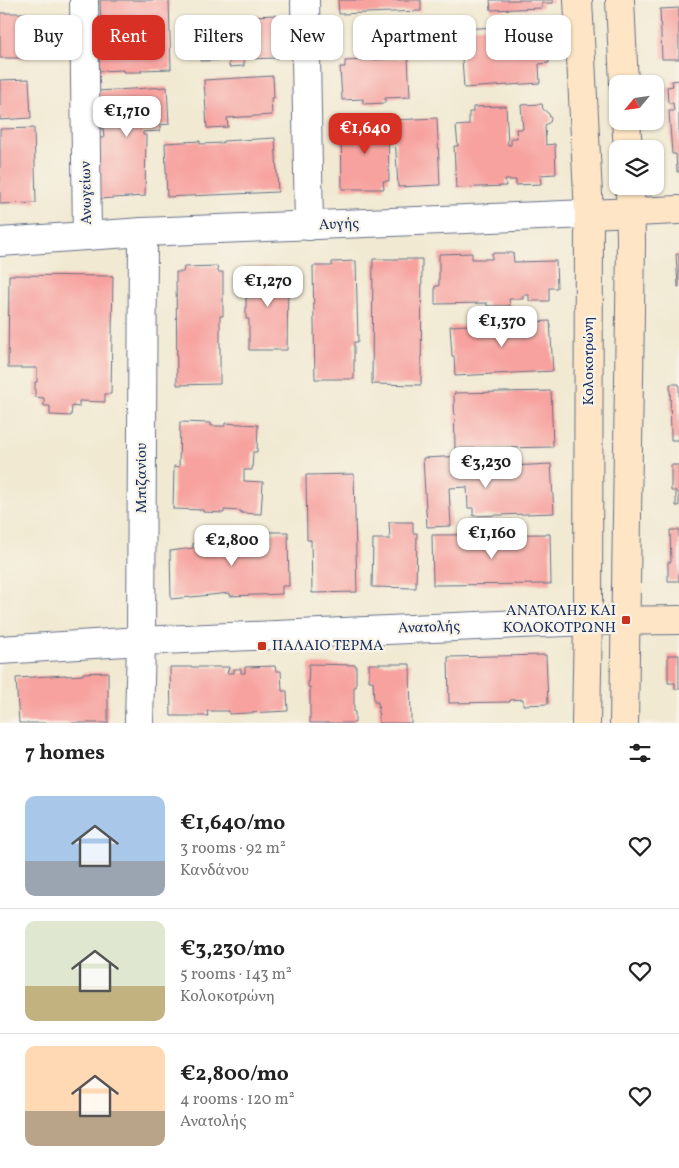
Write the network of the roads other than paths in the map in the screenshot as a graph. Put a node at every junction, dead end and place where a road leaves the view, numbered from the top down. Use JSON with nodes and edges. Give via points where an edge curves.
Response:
{"nodes":[{"id":1,"x":84,"y":0,"type":"edge"},
{"id":2,"x":305,"y":0,"type":"edge"},
{"id":3,"x":578,"y":0,"type":"edge"},
{"id":4,"x":620,"y":0,"type":"edge"},
{"id":5,"x":624,"y":75,"type":"edge"},
{"id":6,"x":630,"y":199,"type":"edge"},
{"id":7,"x":679,"y":210,"type":"edge"},
{"id":8,"x":589,"y":214,"type":"junction"},
{"id":9,"x":309,"y":226,"type":"junction"},
{"id":10,"x":143,"y":232,"type":"junction"},
{"id":11,"x":87,"y":236,"type":"junction"},
{"id":12,"x":0,"y":242,"type":"edge"},
{"id":13,"x":626,"y":620,"type":"junction"},
{"id":14,"x":679,"y":620,"type":"edge"},
{"id":15,"x":588,"y":622,"type":"junction"},
{"id":16,"x":141,"y":641,"type":"junction"},
{"id":17,"x":0,"y":650,"type":"edge"},
{"id":18,"x":139,"y":723,"type":"edge"},
{"id":19,"x":586,"y":723,"type":"edge"},
{"id":20,"x":624,"y":723,"type":"edge"}],
"edges":[{"from":1,"to":11,"type":"street","name":"Ανωγείων"},
{"from":2,"to":9,"type":"street"},
{"from":3,"to":8,"type":"street","name":"Κολοκοτρώνη"},
{"from":4,"to":5,"type":"street"},
{"from":6,"to":7,"type":"street","name":"Αυγής"},
{"from":6,"to":8,"type":"street","name":"Αυγής"},
{"from":6,"to":13,"type":"street"},
{"from":8,"to":9,"type":"street","name":"Αυγής"},
{"from":8,"to":15,"type":"street","name":"Κολοκοτρώνη"},
{"from":9,"to":10,"type":"street","name":"Αυγής"},
{"from":10,"to":11,"type":"street","name":"Αυγής"},
{"from":10,"to":16,"type":"street","name":"Μπιζανίου"},
{"from":11,"to":12,"type":"street","name":"Αυγής"},
{"from":13,"to":14,"type":"street","name":"Ανατολής"},
{"from":13,"to":15,"type":"street","name":"Ανατολής"},
{"from":13,"to":20,"type":"street"},
{"from":15,"to":16,"type":"street","name":"Ανατολής"},
{"from":15,"to":19,"type":"street","name":"Κολοκοτρώνη"},
{"from":16,"to":17,"type":"street","name":"Ανατολής"},
{"from":16,"to":18,"type":"street","name":"Μπιζανίου"}]}
